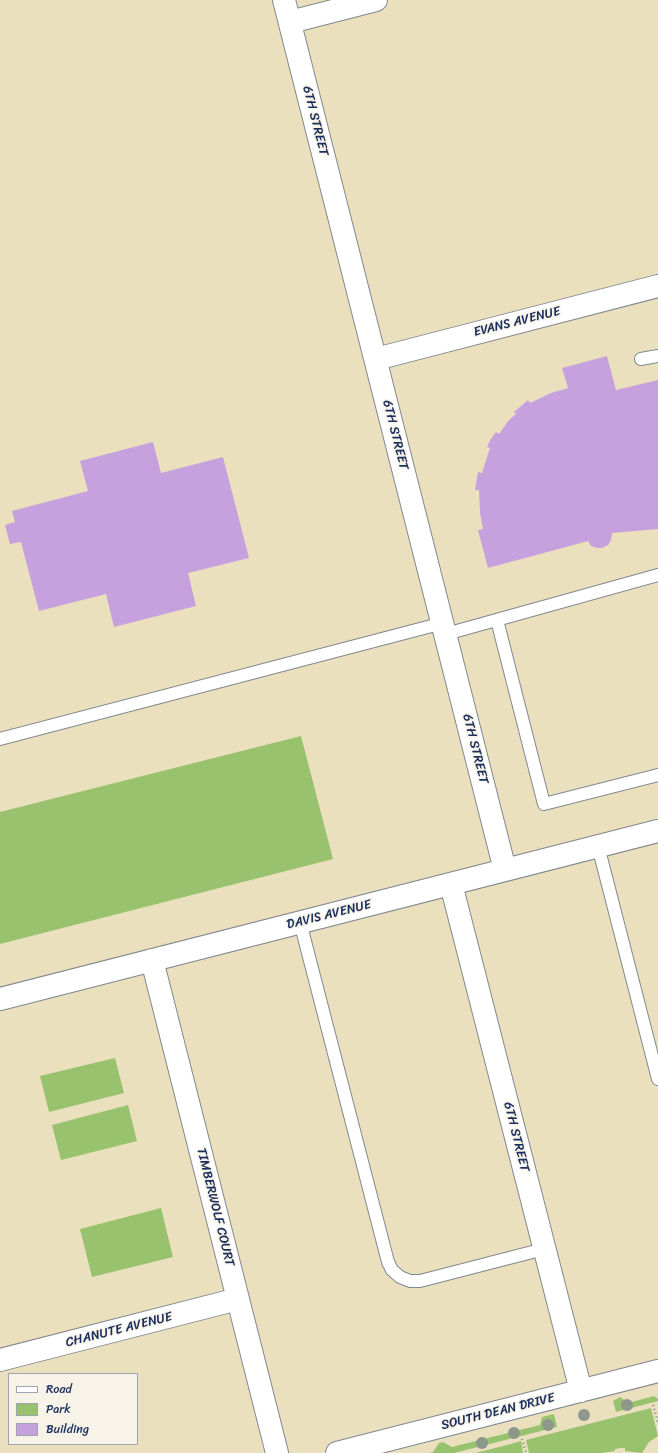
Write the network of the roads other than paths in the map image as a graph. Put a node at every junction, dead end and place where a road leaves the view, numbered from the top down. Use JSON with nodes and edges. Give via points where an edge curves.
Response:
{"nodes":[{"id":1,"x":284,"y":0,"type":"edge"},
{"id":2,"x":371,"y":1,"type":"edge"},
{"id":3,"x":290,"y":22,"type":"junction"},
{"id":4,"x":658,"y":286,"type":"edge"},
{"id":5,"x":658,"y":356,"type":"edge"},
{"id":6,"x":376,"y":359,"type":"junction"},
{"id":7,"x":641,"y":359,"type":"dead end"},
{"id":8,"x":658,"y":575,"type":"edge"},
{"id":9,"x":497,"y":620,"type":"junction"},
{"id":10,"x":444,"y":629,"type":"junction"},
{"id":11,"x":0,"y":739,"type":"edge"},
{"id":12,"x":658,"y":775,"type":"edge"},
{"id":13,"x":658,"y":831,"type":"edge"},
{"id":14,"x":598,"y":846,"type":"junction"},
{"id":15,"x":505,"y":870,"type":"junction"},
{"id":16,"x":452,"y":884,"type":"junction"},
{"id":17,"x":300,"y":922,"type":"junction"},
{"id":18,"x":152,"y":960,"type":"junction"},
{"id":19,"x":0,"y":999,"type":"edge"},
{"id":20,"x":658,"y":1079,"type":"edge"},
{"id":21,"x":544,"y":1249,"type":"junction"},
{"id":22,"x":238,"y":1300,"type":"junction"},
{"id":23,"x":0,"y":1360,"type":"edge"},
{"id":24,"x":658,"y":1372,"type":"edge"},
{"id":25,"x":581,"y":1391,"type":"junction"},
{"id":26,"x":277,"y":1453,"type":"edge"},
{"id":27,"x":337,"y":1453,"type":"edge"}],
"edges":[{"from":1,"to":3,"type":"street","name":"6TH STREET"},
{"from":2,"to":3,"type":"street"},
{"from":3,"to":6,"type":"street","name":"6TH STREET"},
{"from":4,"to":6,"type":"street","name":"EVANS AVENUE"},
{"from":5,"to":7,"type":"lane"},
{"from":6,"to":10,"type":"street","name":"6TH STREET"},
{"from":8,"to":9,"type":"lane"},
{"from":9,"to":10,"type":"lane"},
{"from":9,"to":12,"type":"lane","via":[[544,804]]},
{"from":10,"to":11,"type":"lane"},
{"from":10,"to":15,"type":"street","name":"6TH STREET"},
{"from":13,"to":14,"type":"street","name":"DAVIS AVENUE"},
{"from":14,"to":15,"type":"street","name":"DAVIS AVENUE"},
{"from":14,"to":20,"type":"lane"},
{"from":15,"to":16,"type":"street","name":"DAVIS AVENUE"},
{"from":16,"to":17,"type":"street","name":"DAVIS AVENUE"},
{"from":16,"to":21,"type":"street","name":"6TH STREET"},
{"from":17,"to":18,"type":"street","name":"DAVIS AVENUE"},
{"from":17,"to":21,"type":"lane","via":[[392,1270],[410,1281],[420,1281]]},
{"from":18,"to":19,"type":"street","name":"DAVIS AVENUE"},
{"from":18,"to":22,"type":"street","name":"TIMBERWOLF COURT"},
{"from":21,"to":25,"type":"street","name":"6TH STREET"},
{"from":22,"to":23,"type":"street","name":"CHANUTE AVENUE"},
{"from":22,"to":26,"type":"street","name":"TIMBERWOLF COURT"},
{"from":24,"to":25,"type":"street","name":"SOUTH DEAN DRIVE"},
{"from":25,"to":27,"type":"street","name":"SOUTH DEAN DRIVE"}]}
